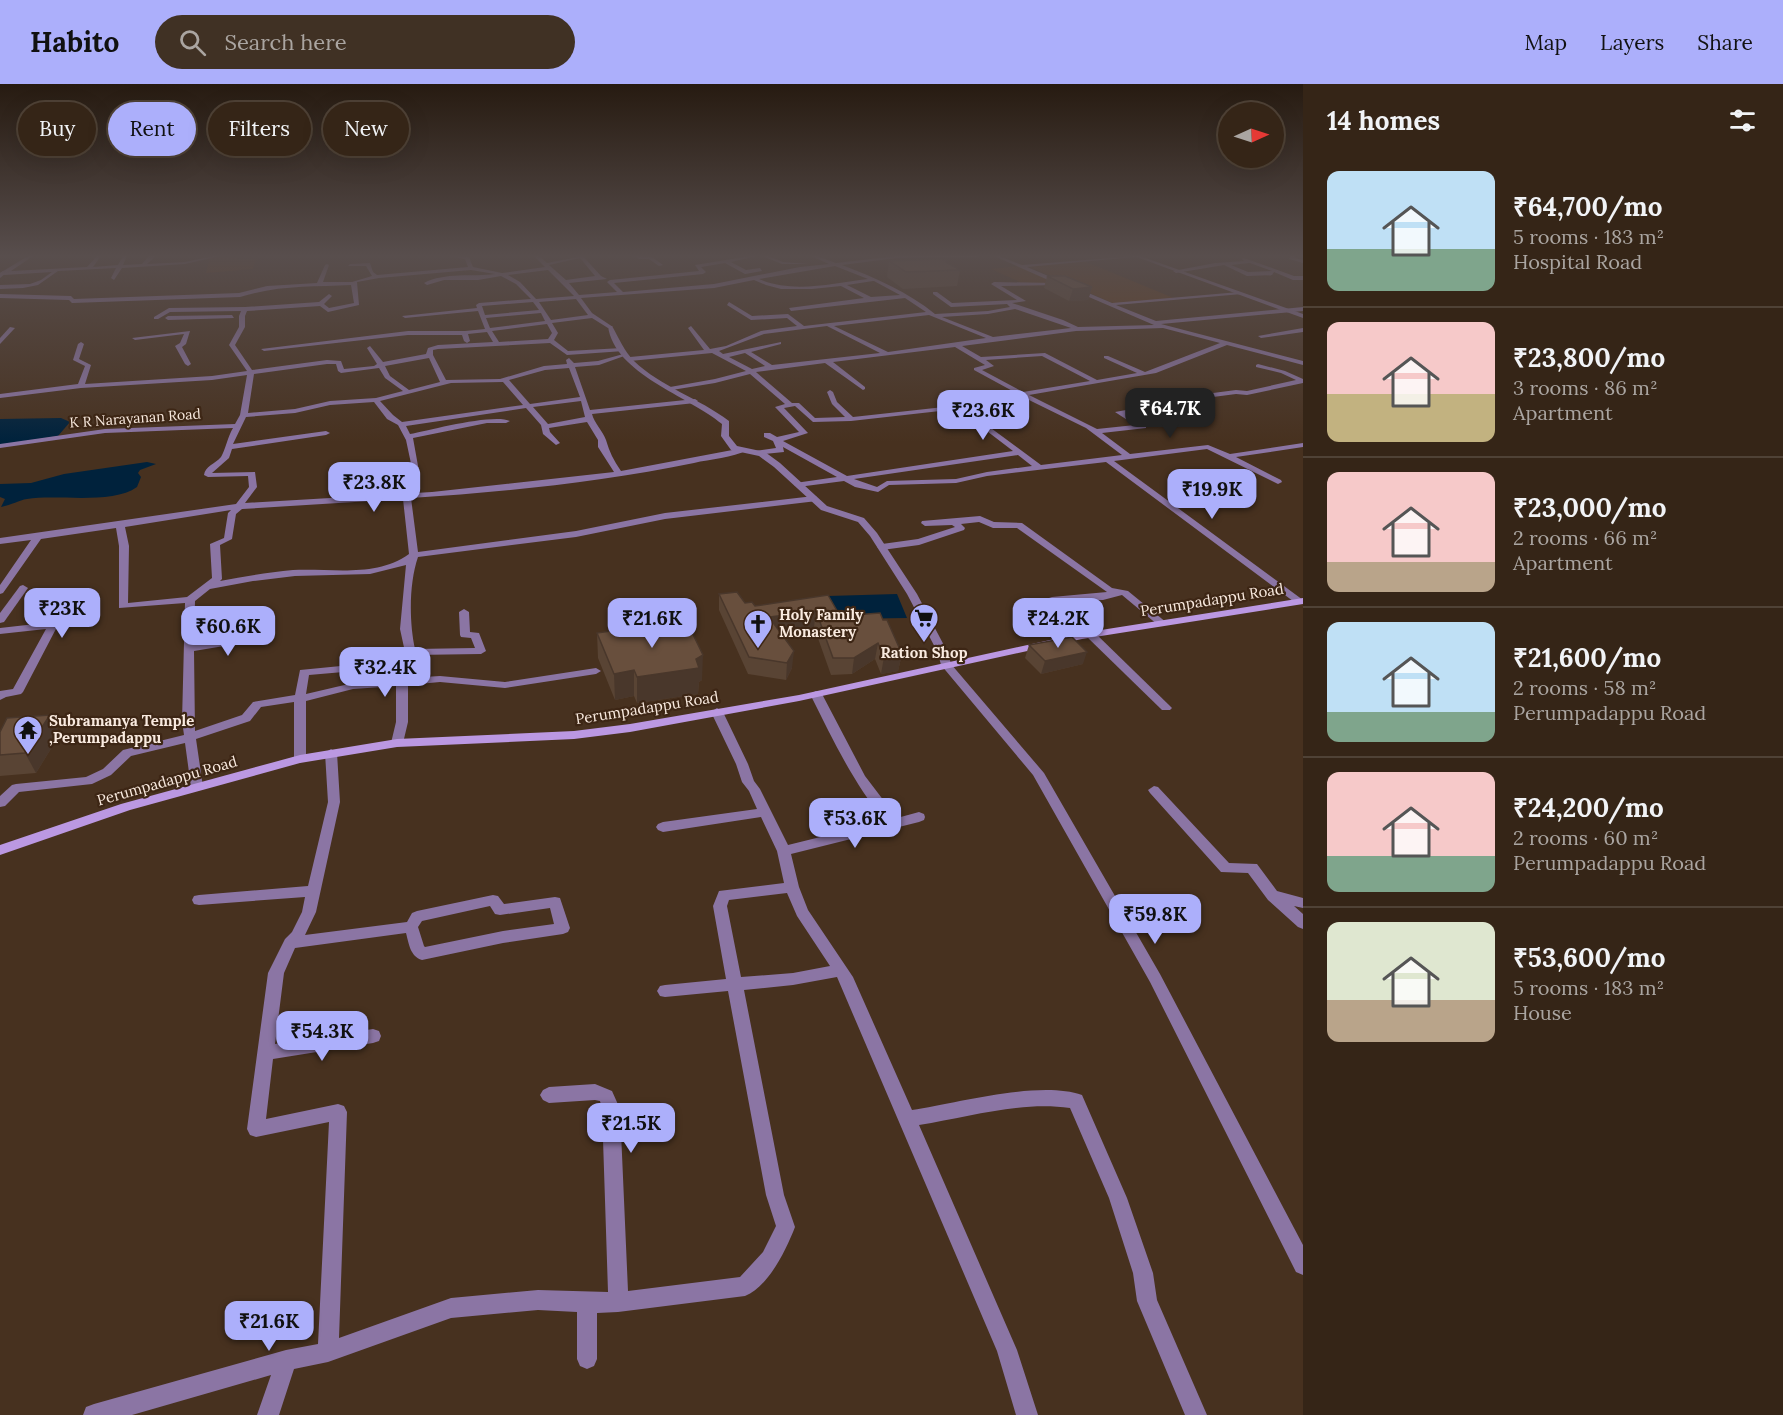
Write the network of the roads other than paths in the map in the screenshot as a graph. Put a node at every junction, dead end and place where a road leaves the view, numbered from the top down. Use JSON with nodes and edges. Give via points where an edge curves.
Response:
{"nodes":[{"id":1,"x":242,"y":318,"type":"edge"},
{"id":2,"x":483,"y":318,"type":"edge"},
{"id":3,"x":547,"y":318,"type":"edge"},
{"id":4,"x":578,"y":318,"type":"edge"},
{"id":5,"x":596,"y":318,"type":"edge"},
{"id":6,"x":791,"y":318,"type":"edge"},
{"id":7,"x":897,"y":318,"type":"edge"},
{"id":8,"x":942,"y":318,"type":"edge"},
{"id":9,"x":1051,"y":318,"type":"edge"},
{"id":10,"x":1146,"y":318,"type":"edge"},
{"id":11,"x":1202,"y":318,"type":"edge"},
{"id":12,"x":549,"y":322,"type":"junction"},
{"id":13,"x":1155,"y":322,"type":"junction"},
{"id":14,"x":829,"y":326,"type":"junction"},
{"id":15,"x":1163,"y":326,"type":"junction"},
{"id":16,"x":12,"y":328,"type":"dead end"},
{"id":17,"x":691,"y":328,"type":"dead end"},
{"id":18,"x":803,"y":328,"type":"junction"},
{"id":19,"x":1076,"y":329,"type":"junction"},
{"id":20,"x":489,"y":330,"type":"junction"},
{"id":21,"x":1303,"y":330,"type":"edge"},
{"id":22,"x":450,"y":333,"type":"junction"},
{"id":23,"x":465,"y":333,"type":"junction"},
{"id":24,"x":1262,"y":336,"type":"dead end"},
{"id":25,"x":135,"y":338,"type":"dead end"},
{"id":26,"x":418,"y":339,"type":"junction"},
{"id":27,"x":992,"y":339,"type":"junction"},
{"id":28,"x":550,"y":341,"type":"junction"},
{"id":29,"x":0,"y":342,"type":"edge"},
{"id":30,"x":1228,"y":342,"type":"junction"},
{"id":31,"x":779,"y":343,"type":"dead end"},
{"id":32,"x":81,"y":344,"type":"dead end"},
{"id":33,"x":497,"y":344,"type":"junction"},
{"id":34,"x":467,"y":345,"type":"junction"},
{"id":35,"x":957,"y":345,"type":"junction"},
{"id":36,"x":450,"y":346,"type":"junction"},
{"id":37,"x":370,"y":348,"type":"dead end"},
{"id":38,"x":264,"y":349,"type":"dead end"},
{"id":39,"x":710,"y":351,"type":"junction"},
{"id":40,"x":746,"y":351,"type":"junction"},
{"id":41,"x":430,"y":353,"type":"junction"},
{"id":42,"x":567,"y":353,"type":"junction"},
{"id":43,"x":626,"y":354,"type":"junction"},
{"id":44,"x":887,"y":354,"type":"junction"},
{"id":45,"x":722,"y":356,"type":"junction"},
{"id":46,"x":1106,"y":357,"type":"dead end"},
{"id":47,"x":980,"y":359,"type":"junction"},
{"id":48,"x":827,"y":361,"type":"junction"},
{"id":49,"x":1303,"y":363,"type":"edge"},
{"id":50,"x":188,"y":364,"type":"dead end"},
{"id":51,"x":381,"y":365,"type":"junction"},
{"id":52,"x":570,"y":365,"type":"junction"},
{"id":53,"x":1258,"y":366,"type":"dead end"},
{"id":54,"x":771,"y":367,"type":"junction"},
{"id":55,"x":751,"y":371,"type":"junction"},
{"id":56,"x":251,"y":373,"type":"junction"},
{"id":57,"x":1144,"y":374,"type":"junction"},
{"id":58,"x":505,"y":380,"type":"junction"},
{"id":59,"x":1303,"y":381,"type":"edge"},
{"id":60,"x":1097,"y":382,"type":"junction"},
{"id":61,"x":444,"y":383,"type":"junction"},
{"id":62,"x":81,"y":386,"type":"junction"},
{"id":63,"x":672,"y":388,"type":"junction"},
{"id":64,"x":863,"y":388,"type":"dead end"},
{"id":65,"x":408,"y":392,"type":"junction"},
{"id":66,"x":830,"y":392,"type":"dead end"},
{"id":67,"x":942,"y":394,"type":"dead end"},
{"id":68,"x":1023,"y":394,"type":"junction"},
{"id":69,"x":0,"y":396,"type":"edge"},
{"id":70,"x":584,"y":398,"type":"junction"},
{"id":71,"x":695,"y":401,"type":"junction"},
{"id":72,"x":378,"y":402,"type":"junction"},
{"id":73,"x":790,"y":405,"type":"junction"},
{"id":74,"x":526,"y":406,"type":"junction"},
{"id":75,"x":960,"y":407,"type":"junction"},
{"id":76,"x":244,"y":415,"type":"junction"},
{"id":77,"x":588,"y":416,"type":"junction"},
{"id":78,"x":851,"y":419,"type":"junction"},
{"id":79,"x":506,"y":421,"type":"dead end"},
{"id":80,"x":400,"y":424,"type":"junction"},
{"id":81,"x":237,"y":426,"type":"junction"},
{"id":82,"x":546,"y":426,"type":"junction"},
{"id":83,"x":1096,"y":431,"type":"junction"},
{"id":84,"x":327,"y":433,"type":"dead end"},
{"id":85,"x":768,"y":435,"type":"dead end"},
{"id":86,"x":407,"y":437,"type":"junction"},
{"id":87,"x":776,"y":440,"type":"junction"},
{"id":88,"x":556,"y":442,"type":"dead end"},
{"id":89,"x":1303,"y":445,"type":"edge"},
{"id":90,"x":0,"y":446,"type":"edge"},
{"id":91,"x":228,"y":447,"type":"junction"},
{"id":92,"x":743,"y":450,"type":"junction"},
{"id":93,"x":757,"y":453,"type":"junction"},
{"id":94,"x":1018,"y":453,"type":"junction"},
{"id":95,"x":1229,"y":456,"type":"junction"},
{"id":96,"x":1129,"y":457,"type":"junction"},
{"id":97,"x":1108,"y":460,"type":"junction"},
{"id":98,"x":1040,"y":468,"type":"junction"},
{"id":99,"x":618,"y":472,"type":"junction"},
{"id":100,"x":417,"y":475,"type":"junction"},
{"id":101,"x":845,"y":478,"type":"junction"},
{"id":102,"x":1278,"y":482,"type":"dead end"},
{"id":103,"x":339,"y":485,"type":"dead end"},
{"id":104,"x":798,"y":485,"type":"junction"},
{"id":105,"x":418,"y":495,"type":"junction"},
{"id":106,"x":407,"y":497,"type":"junction"},
{"id":107,"x":814,"y":499,"type":"junction"},
{"id":108,"x":242,"y":506,"type":"junction"},
{"id":109,"x":954,"y":522,"type":"junction"},
{"id":110,"x":925,"y":523,"type":"dead end"},
{"id":111,"x":120,"y":525,"type":"junction"},
{"id":112,"x":38,"y":537,"type":"junction"},
{"id":113,"x":0,"y":541,"type":"edge"},
{"id":114,"x":882,"y":547,"type":"junction"},
{"id":115,"x":414,"y":555,"type":"junction"},
{"id":116,"x":207,"y":587,"type":"junction"},
{"id":117,"x":23,"y":588,"type":"dead end"},
{"id":118,"x":0,"y":591,"type":"edge"},
{"id":119,"x":1118,"y":592,"type":"junction"},
{"id":120,"x":190,"y":600,"type":"junction"},
{"id":121,"x":1052,"y":600,"type":"dead end"},
{"id":122,"x":1302,"y":602,"type":"edge"},
{"id":123,"x":464,"y":612,"type":"dead end"},
{"id":124,"x":0,"y":620,"type":"edge"},
{"id":125,"x":1162,"y":623,"type":"junction"},
{"id":126,"x":0,"y":631,"type":"edge"},
{"id":127,"x":1089,"y":634,"type":"junction"},
{"id":128,"x":264,"y":640,"type":"dead end"},
{"id":129,"x":189,"y":649,"type":"junction"},
{"id":130,"x":408,"y":658,"type":"junction"},
{"id":131,"x":946,"y":665,"type":"junction"},
{"id":132,"x":596,"y":671,"type":"dead end"},
{"id":133,"x":402,"y":682,"type":"junction"},
{"id":134,"x":816,"y":694,"type":"junction"},
{"id":135,"x":0,"y":697,"type":"edge"},
{"id":136,"x":300,"y":698,"type":"junction"},
{"id":137,"x":1166,"y":708,"type":"dead end"},
{"id":138,"x":717,"y":712,"type":"junction"},
{"id":139,"x":192,"y":735,"type":"junction"},
{"id":140,"x":397,"y":743,"type":"junction"},
{"id":141,"x":331,"y":753,"type":"junction"},
{"id":142,"x":300,"y":759,"type":"junction"},
{"id":143,"x":197,"y":787,"type":"junction"},
{"id":144,"x":16,"y":788,"type":"junction"},
{"id":145,"x":0,"y":789,"type":"edge"},
{"id":146,"x":1154,"y":790,"type":"dead end"},
{"id":147,"x":0,"y":803,"type":"edge"},
{"id":148,"x":765,"y":812,"type":"junction"},
{"id":149,"x":919,"y":817,"type":"dead end"},
{"id":150,"x":894,"y":824,"type":"junction"},
{"id":151,"x":663,"y":827,"type":"dead end"},
{"id":152,"x":0,"y":850,"type":"edge"},
{"id":153,"x":784,"y":851,"type":"junction"},
{"id":154,"x":792,"y":887,"type":"junction"},
{"id":155,"x":314,"y":891,"type":"junction"},
{"id":156,"x":1273,"y":896,"type":"junction"},
{"id":157,"x":199,"y":900,"type":"dead end"},
{"id":158,"x":1303,"y":903,"type":"edge"},
{"id":159,"x":1303,"y":923,"type":"edge"},
{"id":160,"x":411,"y":927,"type":"junction"},
{"id":161,"x":290,"y":943,"type":"junction"},
{"id":162,"x":841,"y":970,"type":"junction"},
{"id":163,"x":735,"y":983,"type":"junction"},
{"id":164,"x":665,"y":991,"type":"dead end"},
{"id":165,"x":374,"y":1036,"type":"dead end"},
{"id":166,"x":266,"y":1053,"type":"junction"},
{"id":167,"x":549,"y":1095,"type":"dead end"},
{"id":168,"x":908,"y":1119,"type":"junction"},
{"id":169,"x":1303,"y":1265,"type":"edge"},
{"id":170,"x":618,"y":1302,"type":"junction"},
{"id":171,"x":587,"y":1303,"type":"junction"},
{"id":172,"x":328,"y":1352,"type":"junction"},
{"id":173,"x":587,"y":1359,"type":"dead end"},
{"id":174,"x":286,"y":1360,"type":"junction"},
{"id":175,"x":94,"y":1415,"type":"edge"},
{"id":176,"x":268,"y":1415,"type":"edge"},
{"id":177,"x":1027,"y":1415,"type":"edge"},
{"id":178,"x":1196,"y":1415,"type":"edge"}],
"edges":[{"from":1,"to":56,"type":"street","via":[[242,327],[232,345]]},
{"from":2,"to":20,"type":"street"},
{"from":3,"to":12,"type":"street"},
{"from":4,"to":12,"type":"street"},
{"from":5,"to":43,"type":"street","via":[[610,327]]},
{"from":6,"to":18,"type":"street"},
{"from":7,"to":14,"type":"street"},
{"from":8,"to":27,"type":"street"},
{"from":9,"to":19,"type":"street"},
{"from":10,"to":13,"type":"street"},
{"from":11,"to":13,"type":"street"},
{"from":12,"to":20,"type":"street"},
{"from":12,"to":28,"type":"street","via":[[555,333]]},
{"from":13,"to":15,"type":"street"},
{"from":14,"to":18,"type":"street"},
{"from":14,"to":44,"type":"street"},
{"from":15,"to":19,"type":"street"},
{"from":15,"to":30,"type":"street"},
{"from":16,"to":29,"type":"street"},
{"from":17,"to":39,"type":"street"},
{"from":18,"to":39,"type":"street","via":[[763,332]]},
{"from":19,"to":27,"type":"street"},
{"from":20,"to":23,"type":"street"},
{"from":20,"to":33,"type":"street"},
{"from":21,"to":24,"type":"street"},
{"from":22,"to":23,"type":"street"},
{"from":22,"to":26,"type":"street"},
{"from":22,"to":36,"type":"street"},
{"from":23,"to":34,"type":"street"},
{"from":25,"to":50,"type":"street","via":[[188,332],[178,346]]},
{"from":26,"to":38,"type":"street"},
{"from":26,"to":41,"type":"street"},
{"from":27,"to":35,"type":"street"},
{"from":28,"to":33,"type":"street"},
{"from":28,"to":42,"type":"street"},
{"from":30,"to":49,"type":"street"},
{"from":30,"to":57,"type":"street"},
{"from":31,"to":40,"type":"street"},
{"from":32,"to":62,"type":"street","via":[[76,360],[88,365]]},
{"from":33,"to":34,"type":"street"},
{"from":34,"to":36,"type":"street"},
{"from":35,"to":44,"type":"street"},
{"from":35,"to":47,"type":"street"},
{"from":36,"to":41,"type":"street"},
{"from":37,"to":51,"type":"street"},
{"from":39,"to":43,"type":"street"},
{"from":39,"to":45,"type":"street"},
{"from":40,"to":45,"type":"street"},
{"from":40,"to":54,"type":"street"},
{"from":41,"to":51,"type":"street"},
{"from":41,"to":61,"type":"street"},
{"from":42,"to":43,"type":"street"},
{"from":42,"to":52,"type":"street"},
{"from":43,"to":52,"type":"street","via":[[599,363]]},
{"from":43,"to":63,"type":"street"},
{"from":44,"to":48,"type":"street"},
{"from":45,"to":55,"type":"street"},
{"from":46,"to":57,"type":"street"},
{"from":47,"to":60,"type":"street","via":[[1043,354]]},
{"from":47,"to":68,"type":"street","via":[[991,366],[976,369]]},
{"from":48,"to":54,"type":"street"},
{"from":48,"to":64,"type":"street"},
{"from":51,"to":56,"type":"street","via":[[342,372],[339,362],[327,362]]},
{"from":51,"to":65,"type":"street","via":[[387,377]]},
{"from":52,"to":58,"type":"street","via":[[534,370]]},
{"from":52,"to":70,"type":"street"},
{"from":53,"to":59,"type":"street"},
{"from":54,"to":55,"type":"street"},
{"from":55,"to":63,"type":"street"},
{"from":55,"to":73,"type":"street"},
{"from":56,"to":62,"type":"street"},
{"from":56,"to":76,"type":"street"},
{"from":57,"to":60,"type":"street"},
{"from":58,"to":61,"type":"street"},
{"from":58,"to":74,"type":"street"},
{"from":59,"to":83,"type":"street","via":[[1247,393],[1203,392],[1164,397],[1168,404],[1119,412],[1143,426]]},
{"from":60,"to":68,"type":"street"},
{"from":61,"to":65,"type":"street"},
{"from":62,"to":69,"type":"street"},
{"from":63,"to":71,"type":"street"},
{"from":65,"to":72,"type":"street"},
{"from":66,"to":78,"type":"street","via":[[834,404]]},
{"from":67,"to":75,"type":"street"},
{"from":68,"to":83,"type":"street"},
{"from":70,"to":74,"type":"street"},
{"from":70,"to":77,"type":"street"},
{"from":71,"to":77,"type":"street"},
{"from":71,"to":92,"type":"street","via":[[726,423],[725,436],[734,448]]},
{"from":72,"to":76,"type":"street","via":[[330,403],[295,411]]},
{"from":72,"to":80,"type":"street"},
{"from":73,"to":78,"type":"street","via":[[797,404],[813,420]]},
{"from":73,"to":87,"type":"street","via":[[779,407],[804,433]]},
{"from":74,"to":80,"type":"street"},
{"from":74,"to":82,"type":"street"},
{"from":75,"to":78,"type":"street"},
{"from":75,"to":94,"type":"street"},
{"from":76,"to":81,"type":"street"},
{"from":77,"to":82,"type":"street"},
{"from":77,"to":99,"type":"street"},
{"from":79,"to":86,"type":"street"},
{"from":80,"to":86,"type":"street"},
{"from":81,"to":90,"type":"street","name":"K R Narayanan Road","via":[[105,431]]},
{"from":81,"to":91,"type":"street"},
{"from":82,"to":88,"type":"street","via":[[546,432]]},
{"from":83,"to":96,"type":"street"},
{"from":84,"to":91,"type":"street"},
{"from":85,"to":87,"type":"street"},
{"from":86,"to":100,"type":"street"},
{"from":87,"to":93,"type":"street","via":[[781,450]]},
{"from":87,"to":101,"type":"street"},
{"from":89,"to":95,"type":"street"},
{"from":91,"to":108,"type":"street","via":[[223,461],[208,475],[252,474],[253,487]]},
{"from":92,"to":93,"type":"street"},
{"from":92,"to":99,"type":"street"},
{"from":93,"to":104,"type":"street"},
{"from":94,"to":98,"type":"street"},
{"from":94,"to":101,"type":"street"},
{"from":95,"to":96,"type":"street","via":[[1208,447]]},
{"from":95,"to":102,"type":"street"},
{"from":96,"to":97,"type":"street"},
{"from":97,"to":98,"type":"street"},
{"from":97,"to":122,"type":"street"},
{"from":98,"to":101,"type":"street","via":[[956,481],[887,483],[878,489]]},
{"from":99,"to":105,"type":"street"},
{"from":100,"to":103,"type":"street"},
{"from":100,"to":105,"type":"street"},
{"from":101,"to":104,"type":"street"},
{"from":104,"to":107,"type":"street"},
{"from":105,"to":106,"type":"street"},
{"from":106,"to":108,"type":"street"},
{"from":106,"to":115,"type":"street"},
{"from":107,"to":114,"type":"street","via":[[829,511],[857,518]]},
{"from":107,"to":115,"type":"street","via":[[665,516],[576,534]]},
{"from":108,"to":111,"type":"street"},
{"from":108,"to":116,"type":"street","via":[[232,513],[228,538],[215,544],[217,579]]},
{"from":109,"to":110,"type":"street"},
{"from":109,"to":114,"type":"street","via":[[961,528],[919,542]]},
{"from":109,"to":119,"type":"street","via":[[980,519],[993,525],[1019,525],[1109,590]]},
{"from":111,"to":112,"type":"street"},
{"from":111,"to":120,"type":"street","via":[[124,546],[123,606]]},
{"from":112,"to":113,"type":"street"},
{"from":112,"to":118,"type":"street"},
{"from":114,"to":131,"type":"street","via":[[923,615]]},
{"from":115,"to":116,"type":"street","via":[[405,564],[374,571],[280,574]]},
{"from":115,"to":130,"type":"street","via":[[409,569],[405,629]]},
{"from":116,"to":120,"type":"street"},
{"from":117,"to":124,"type":"street"},
{"from":119,"to":121,"type":"street","via":[[1102,597]]},
{"from":119,"to":125,"type":"street","via":[[1125,593]]},
{"from":120,"to":129,"type":"street"},
{"from":122,"to":125,"type":"main road","name":"Perumpadappu Road"},
{"from":123,"to":130,"type":"street","via":[[465,635],[476,635],[481,651]]},
{"from":125,"to":127,"type":"main road","name":"Perumpadappu Road"},
{"from":126,"to":135,"type":"street","via":[[53,625],[17,692]]},
{"from":127,"to":131,"type":"main road","name":"Perumpadappu Road"},
{"from":127,"to":137,"type":"street"},
{"from":128,"to":129,"type":"street"},
{"from":129,"to":139,"type":"street","via":[[188,721]]},
{"from":130,"to":133,"type":"street"},
{"from":130,"to":136,"type":"street","via":[[304,672]]},
{"from":131,"to":134,"type":"main road","name":"Perumpadappu Road"},
{"from":131,"to":169,"type":"street","via":[[1038,773],[1155,978]]},
{"from":132,"to":133,"type":"street","via":[[505,685],[440,679]]},
{"from":133,"to":136,"type":"street","via":[[353,686]]},
{"from":133,"to":140,"type":"street","via":[[402,722]]},
{"from":134,"to":138,"type":"main road","name":"Perumpadappu Road"},
{"from":134,"to":150,"type":"street","via":[[853,767]]},
{"from":136,"to":139,"type":"street","via":[[257,704],[246,718]]},
{"from":136,"to":142,"type":"street"},
{"from":138,"to":140,"type":"main road","name":"Perumpadappu Road","via":[[574,735]]},
{"from":138,"to":148,"type":"street"},
{"from":139,"to":143,"type":"street"},
{"from":139,"to":144,"type":"street","via":[[127,753],[107,772],[88,781]]},
{"from":140,"to":141,"type":"main road","name":"Perumpadappu Road"},
{"from":141,"to":142,"type":"main road","name":"Perumpadappu Road"},
{"from":141,"to":155,"type":"street","via":[[334,802]]},
{"from":142,"to":143,"type":"main road","name":"Perumpadappu Road"},
{"from":143,"to":152,"type":"main road","name":"Perumpadappu Road"},
{"from":144,"to":145,"type":"street"},
{"from":144,"to":147,"type":"street"},
{"from":146,"to":156,"type":"street","via":[[1226,868],[1252,868]]},
{"from":148,"to":151,"type":"street"},
{"from":148,"to":153,"type":"street"},
{"from":149,"to":150,"type":"street"},
{"from":150,"to":153,"type":"street"},
{"from":153,"to":154,"type":"street"},
{"from":154,"to":162,"type":"street","via":[[802,912]]},
{"from":154,"to":163,"type":"street","via":[[724,895],[720,906]]},
{"from":155,"to":157,"type":"street"},
{"from":155,"to":161,"type":"street","via":[[309,912]]},
{"from":156,"to":158,"type":"street"},
{"from":156,"to":159,"type":"street"},
{"from":160,"to":160,"type":"street","via":[[417,917],[493,900],[500,910],[555,902],[563,928],[422,954]]},
{"from":160,"to":161,"type":"street"},
{"from":161,"to":166,"type":"street","via":[[276,973]]},
{"from":162,"to":163,"type":"street","via":[[819,976]]},
{"from":162,"to":168,"type":"street"},
{"from":163,"to":164,"type":"street"},
{"from":163,"to":170,"type":"street","via":[[775,1196],[786,1227],[770,1259],[745,1286]]},
{"from":165,"to":166,"type":"street"},
{"from":166,"to":172,"type":"street","via":[[255,1129],[338,1112]]},
{"from":167,"to":170,"type":"street","via":[[595,1092],[606,1096],[611,1109]]},
{"from":168,"to":177,"type":"street","via":[[1007,1350]]},
{"from":168,"to":178,"type":"street","via":[[1048,1097],[1076,1101],[1118,1198],[1143,1273],[1147,1301]]},
{"from":170,"to":171,"type":"street"},
{"from":171,"to":172,"type":"street","via":[[538,1300],[451,1308]]},
{"from":171,"to":173,"type":"street"},
{"from":172,"to":174,"type":"street"},
{"from":174,"to":175,"type":"street"},
{"from":174,"to":176,"type":"street"}]}
